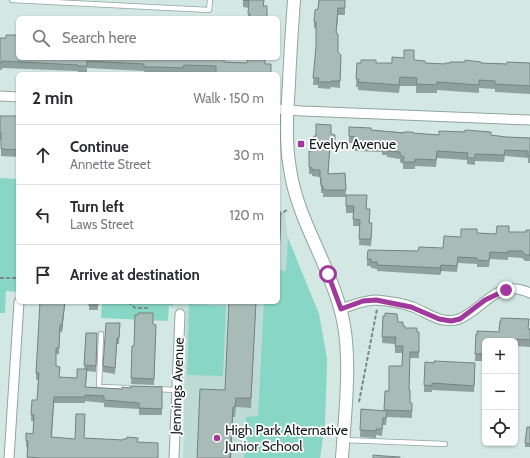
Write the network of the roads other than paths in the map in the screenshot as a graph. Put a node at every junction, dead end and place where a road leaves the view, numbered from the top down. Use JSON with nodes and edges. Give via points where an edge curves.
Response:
{"nodes":[{"id":1,"x":12,"y":0,"type":"edge"},
{"id":2,"x":210,"y":0,"type":"edge"},
{"id":3,"x":294,"y":0,"type":"edge"},
{"id":4,"x":0,"y":96,"type":"edge"},
{"id":5,"x":16,"y":97,"type":"edge"},
{"id":6,"x":283,"y":109,"type":"edge"},
{"id":7,"x":530,"y":120,"type":"edge"},
{"id":8,"x":530,"y":293,"type":"edge"},
{"id":9,"x":19,"y":304,"type":"edge"},
{"id":10,"x":341,"y":309,"type":"junction"},
{"id":11,"x":180,"y":314,"type":"dead end"},
{"id":12,"x":101,"y":334,"type":"dead end"},
{"id":13,"x":135,"y":388,"type":"edge"},
{"id":14,"x":150,"y":389,"type":"edge"},
{"id":15,"x":177,"y":390,"type":"junction"},
{"id":16,"x":344,"y":440,"type":"junction"},
{"id":17,"x":445,"y":444,"type":"dead end"},
{"id":18,"x":9,"y":458,"type":"edge"},
{"id":19,"x":174,"y":458,"type":"edge"},
{"id":20,"x":342,"y":458,"type":"edge"}],
"edges":[{"from":1,"to":2,"type":"lane","via":[[209,10]]},
{"from":3,"to":6,"type":"street"},
{"from":4,"to":5,"type":"street"},
{"from":6,"to":7,"type":"street"},
{"from":6,"to":10,"type":"street","via":[[295,195]]},
{"from":8,"to":10,"type":"street","via":[[517,289],[506,290],[485,300],[460,319],[451,321],[407,306],[376,300],[363,301]]},
{"from":9,"to":18,"type":"street"},
{"from":10,"to":16,"type":"street","via":[[347,369]]},
{"from":11,"to":15,"type":"street","name":"Jennings Avenue"},
{"from":12,"to":13,"type":"lane","via":[[98,387]]},
{"from":14,"to":15,"type":"lane"},
{"from":15,"to":19,"type":"street","name":"Jennings Avenue"},
{"from":16,"to":17,"type":"lane"},
{"from":16,"to":20,"type":"street"}]}
